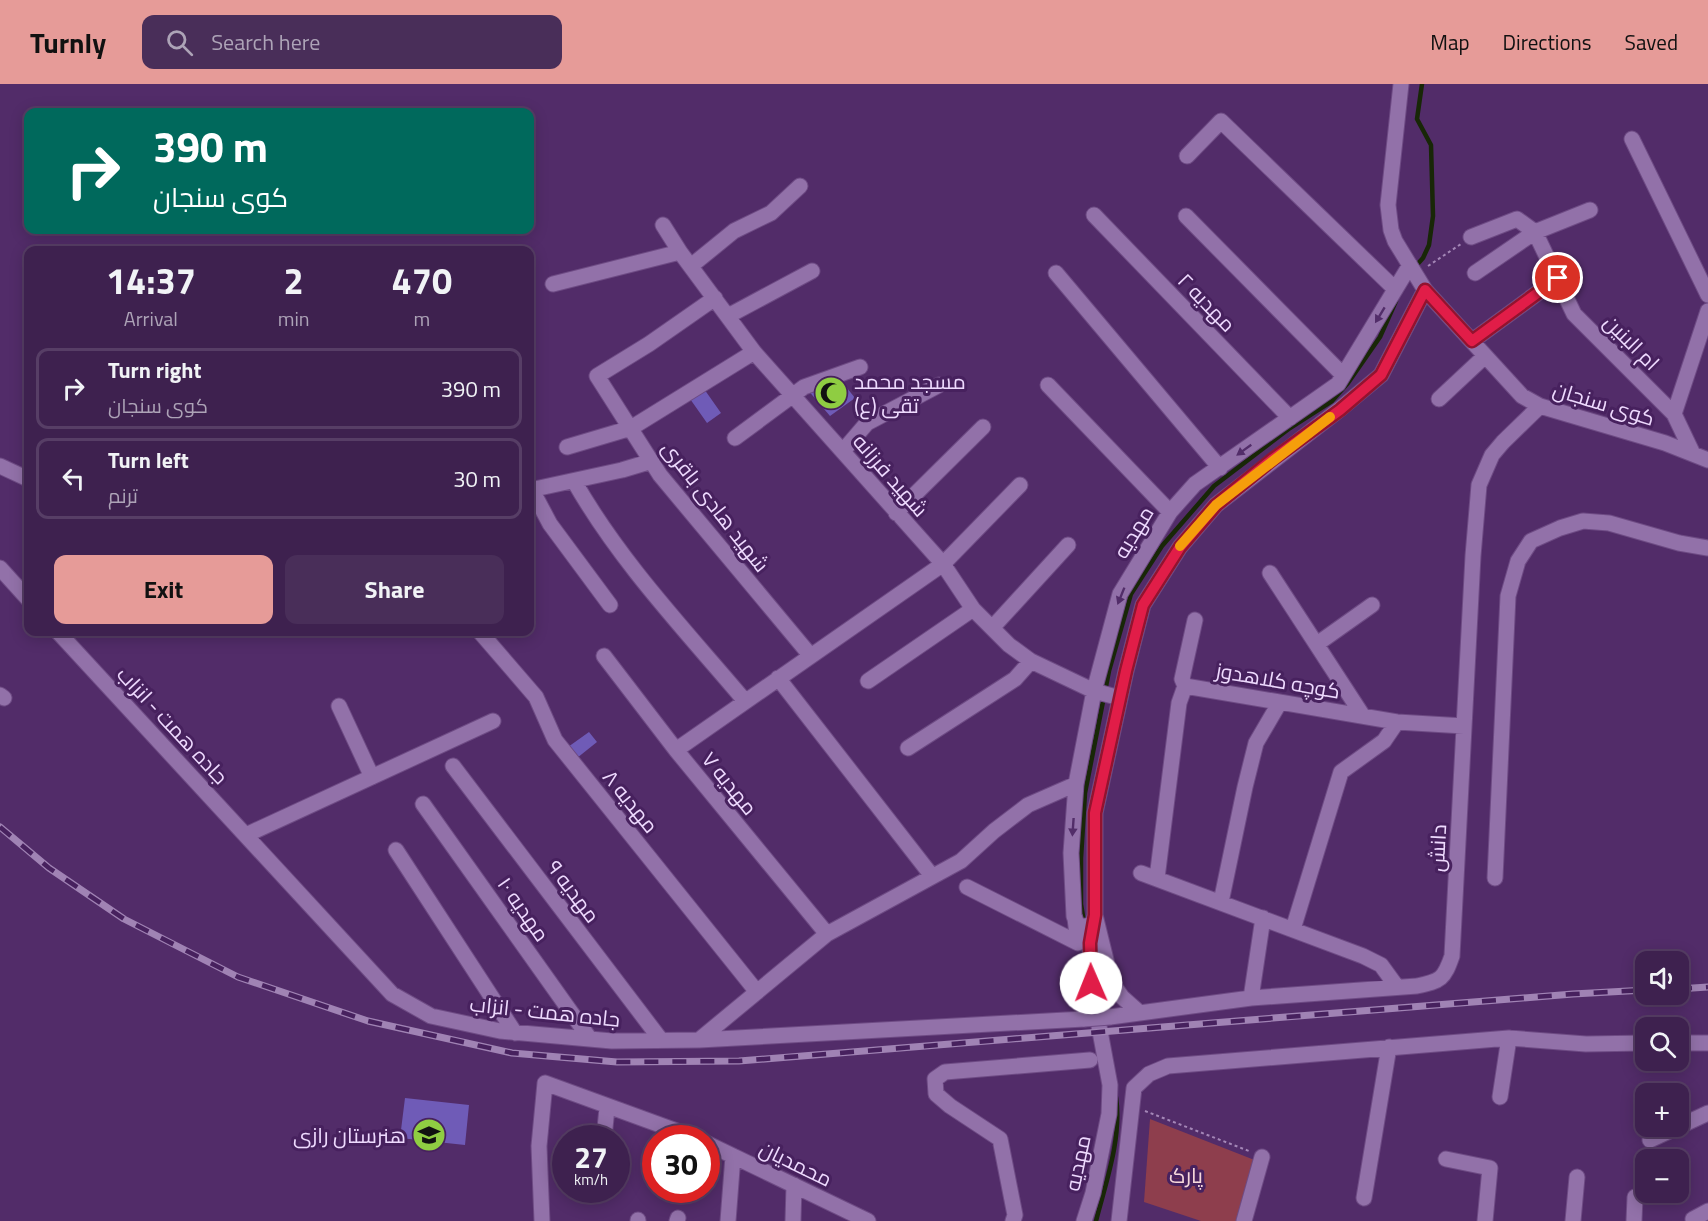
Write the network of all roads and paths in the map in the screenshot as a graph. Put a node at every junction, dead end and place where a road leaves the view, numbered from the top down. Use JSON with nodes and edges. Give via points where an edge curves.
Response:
{"nodes":[{"id":1,"x":1401,"y":84,"type":"edge"},
{"id":2,"x":1632,"y":139,"type":"dead end"},
{"id":3,"x":1187,"y":156,"type":"dead end"},
{"id":4,"x":800,"y":186,"type":"dead end"},
{"id":5,"x":1590,"y":210,"type":"dead end"},
{"id":6,"x":1094,"y":215,"type":"dead end"},
{"id":7,"x":1186,"y":216,"type":"dead end"},
{"id":8,"x":663,"y":225,"type":"dead end"},
{"id":9,"x":1535,"y":231,"type":"junction"},
{"id":10,"x":1471,"y":237,"type":"joint"},
{"id":11,"x":680,"y":252,"type":"junction"},
{"id":12,"x":690,"y":266,"type":"junction"},
{"id":13,"x":1413,"y":269,"type":"junction"},
{"id":14,"x":812,"y":271,"type":"dead end"},
{"id":15,"x":1056,"y":273,"type":"dead end"},
{"id":16,"x":1475,"y":273,"type":"dead end"},
{"id":17,"x":1558,"y":278,"type":"junction"},
{"id":18,"x":553,"y":284,"type":"dead end"},
{"id":19,"x":1395,"y":289,"type":"junction"},
{"id":20,"x":1425,"y":290,"type":"junction"},
{"id":21,"x":1708,"y":295,"type":"edge"},
{"id":22,"x":715,"y":298,"type":"junction"},
{"id":23,"x":1708,"y":311,"type":"edge"},
{"id":24,"x":728,"y":316,"type":"junction"},
{"id":25,"x":1472,"y":341,"type":"junction"},
{"id":26,"x":754,"y":352,"type":"junction"},
{"id":27,"x":1485,"y":356,"type":"junction"},
{"id":28,"x":860,"y":367,"type":"dead end"},
{"id":29,"x":1343,"y":375,"type":"junction"},
{"id":30,"x":939,"y":385,"type":"dead end"},
{"id":31,"x":1048,"y":385,"type":"dead end"},
{"id":32,"x":793,"y":396,"type":"junction"},
{"id":33,"x":1439,"y":399,"type":"dead end"},
{"id":34,"x":1540,"y":406,"type":"junction"},
{"id":35,"x":1674,"y":414,"type":"junction"},
{"id":36,"x":1290,"y":418,"type":"junction"},
{"id":37,"x":631,"y":428,"type":"junction"},
{"id":38,"x":983,"y":428,"type":"dead end"},
{"id":39,"x":735,"y":438,"type":"dead end"},
{"id":40,"x":567,"y":447,"type":"dead end"},
{"id":41,"x":843,"y":451,"type":"junction"},
{"id":42,"x":1693,"y":454,"type":"junction"},
{"id":43,"x":1708,"y":460,"type":"edge"},
{"id":44,"x":652,"y":461,"type":"junction"},
{"id":45,"x":0,"y":466,"type":"edge"},
{"id":46,"x":1220,"y":468,"type":"junction"},
{"id":47,"x":24,"y":477,"type":"edge"},
{"id":48,"x":574,"y":481,"type":"junction"},
{"id":49,"x":1020,"y":485,"type":"dead end"},
{"id":50,"x":534,"y":489,"type":"edge"},
{"id":51,"x":534,"y":495,"type":"edge"},
{"id":52,"x":1170,"y":512,"type":"junction"},
{"id":53,"x":896,"y":513,"type":"junction"},
{"id":54,"x":1068,"y":545,"type":"dead end"},
{"id":55,"x":1708,"y":548,"type":"edge"},
{"id":56,"x":943,"y":564,"type":"junction"},
{"id":57,"x":0,"y":568,"type":"edge"},
{"id":58,"x":1270,"y":573,"type":"dead end"},
{"id":59,"x":24,"y":595,"type":"edge"},
{"id":60,"x":610,"y":605,"type":"dead end"},
{"id":61,"x":1372,"y":605,"type":"dead end"},
{"id":62,"x":973,"y":609,"type":"junction"},
{"id":63,"x":1195,"y":620,"type":"dead end"},
{"id":64,"x":992,"y":628,"type":"junction"},
{"id":65,"x":62,"y":636,"type":"edge"},
{"id":66,"x":483,"y":636,"type":"edge"},
{"id":67,"x":1317,"y":644,"type":"junction"},
{"id":68,"x":810,"y":655,"type":"junction"},
{"id":69,"x":604,"y":656,"type":"dead end"},
{"id":70,"x":1031,"y":662,"type":"junction"},
{"id":71,"x":777,"y":678,"type":"junction"},
{"id":72,"x":868,"y":681,"type":"dead end"},
{"id":73,"x":1185,"y":686,"type":"junction"},
{"id":74,"x":1094,"y":691,"type":"junction"},
{"id":75,"x":1120,"y":698,"type":"junction"},
{"id":76,"x":745,"y":701,"type":"junction"},
{"id":77,"x":1280,"y":702,"type":"junction"},
{"id":78,"x":339,"y":706,"type":"dead end"},
{"id":79,"x":1364,"y":716,"type":"junction"},
{"id":80,"x":493,"y":721,"type":"dead end"},
{"id":81,"x":1397,"y":722,"type":"junction"},
{"id":82,"x":1464,"y":726,"type":"junction"},
{"id":83,"x":908,"y":748,"type":"dead end"},
{"id":84,"x":676,"y":750,"type":"junction"},
{"id":85,"x":453,"y":766,"type":"dead end"},
{"id":86,"x":372,"y":777,"type":"junction"},
{"id":87,"x":1076,"y":784,"type":"junction"},
{"id":88,"x":423,"y":804,"type":"dead end"},
{"id":89,"x":246,"y":835,"type":"junction"},
{"id":90,"x":396,"y":850,"type":"dead end"},
{"id":91,"x":1141,"y":873,"type":"dead end"},
{"id":92,"x":932,"y":876,"type":"junction"},
{"id":93,"x":1157,"y":878,"type":"junction"},
{"id":94,"x":1495,"y":878,"type":"dead end"},
{"id":95,"x":967,"y":887,"type":"dead end"},
{"id":96,"x":1221,"y":902,"type":"junction"},
{"id":97,"x":1075,"y":917,"type":"junction"},
{"id":98,"x":1263,"y":918,"type":"junction"},
{"id":99,"x":1094,"y":919,"type":"junction"},
{"id":100,"x":1293,"y":929,"type":"junction"},
{"id":101,"x":827,"y":934,"type":"junction"},
{"id":102,"x":1397,"y":987,"type":"junction"},
{"id":103,"x":757,"y":992,"type":"junction"},
{"id":104,"x":1251,"y":998,"type":"junction"},
{"id":105,"x":1140,"y":1013,"type":"junction"},
{"id":106,"x":1084,"y":1019,"type":"joint"},
{"id":107,"x":515,"y":1033,"type":"junction"},
{"id":108,"x":1509,"y":1038,"type":"junction"},
{"id":109,"x":590,"y":1039,"type":"junction"},
{"id":110,"x":699,"y":1040,"type":"junction"},
{"id":111,"x":661,"y":1041,"type":"junction"},
{"id":112,"x":1635,"y":1043,"type":"edge"},
{"id":113,"x":1689,"y":1043,"type":"edge"},
{"id":114,"x":1708,"y":1043,"type":"edge"},
{"id":115,"x":1389,"y":1047,"type":"junction"},
{"id":116,"x":1090,"y":1060,"type":"dead end"},
{"id":117,"x":1500,"y":1097,"type":"dead end"},
{"id":118,"x":1132,"y":1106,"type":"junction"},
{"id":119,"x":607,"y":1108,"type":"junction"},
{"id":120,"x":1708,"y":1113,"type":"edge"},
{"id":121,"x":605,"y":1125,"type":"edge"},
{"id":122,"x":657,"y":1125,"type":"edge"},
{"id":123,"x":1650,"y":1140,"type":"dead end"},
{"id":124,"x":720,"y":1150,"type":"edge"},
{"id":125,"x":733,"y":1156,"type":"junction"},
{"id":126,"x":1262,"y":1157,"type":"joint"},
{"id":127,"x":1446,"y":1159,"type":"dead end"},
{"id":128,"x":1577,"y":1177,"type":"dead end"},
{"id":129,"x":794,"y":1185,"type":"junction"},
{"id":130,"x":1635,"y":1197,"type":"dead end"},
{"id":131,"x":1364,"y":1198,"type":"dead end"},
{"id":132,"x":1708,"y":1211,"type":"edge"},
{"id":133,"x":1693,"y":1219,"type":"dead end"},
{"id":134,"x":542,"y":1221,"type":"edge"},
{"id":135,"x":728,"y":1221,"type":"edge"},
{"id":136,"x":793,"y":1221,"type":"edge"},
{"id":137,"x":868,"y":1221,"type":"edge"},
{"id":138,"x":1013,"y":1221,"type":"edge"},
{"id":139,"x":1084,"y":1221,"type":"edge"},
{"id":140,"x":1119,"y":1221,"type":"edge"},
{"id":141,"x":1244,"y":1221,"type":"edge"},
{"id":142,"x":1485,"y":1221,"type":"edge"},
{"id":143,"x":1573,"y":1221,"type":"edge"},
{"id":144,"x":1634,"y":1221,"type":"edge"}],
"edges":[{"from":1,"to":13,"type":"street","name":"کوی سنجان","via":[[1388,205],[1395,242]]},
{"from":2,"to":21,"type":"street"},
{"from":3,"to":19,"type":"street","via":[[1221,122]]},
{"from":4,"to":12,"type":"street","via":[[771,213],[734,231]]},
{"from":5,"to":9,"type":"street"},
{"from":6,"to":36,"type":"street","name":"مهدیه ۲"},
{"from":7,"to":29,"type":"street"},
{"from":8,"to":11,"type":"street","name":"شهید فرزانه"},
{"from":9,"to":10,"type":"street","via":[[1517,219]]},
{"from":9,"to":16,"type":"street"},
{"from":9,"to":17,"type":"street","name":"ام البنین"},
{"from":10,"to":13,"type":"path"},
{"from":11,"to":12,"type":"street","name":"شهید فرزانه"},
{"from":11,"to":18,"type":"street"},
{"from":12,"to":22,"type":"street","name":"شهید فرزانه"},
{"from":13,"to":19,"type":"street","name":"مهدیه"},
{"from":13,"to":20,"type":"street","name":"کوی سنجان"},
{"from":14,"to":24,"type":"street"},
{"from":15,"to":46,"type":"street"},
{"from":17,"to":25,"type":"street"},
{"from":17,"to":35,"type":"street","name":"ام البنین","via":[[1574,314]]},
{"from":19,"to":29,"type":"street","name":"مهدیه","one_way":true},
{"from":20,"to":25,"type":"street","name":"کوی سنجان"},
{"from":20,"to":75,"type":"street","via":[[1381,375],[1216,505],[1180,547],[1143,605]]},
{"from":22,"to":24,"type":"street","name":"شهید فرزانه"},
{"from":22,"to":37,"type":"street","name":"شهید هادی باقری","via":[[597,376]]},
{"from":23,"to":35,"type":"street"},
{"from":24,"to":26,"type":"street","name":"شهید فرزانه"},
{"from":25,"to":27,"type":"street","name":"کوی سنجان"},
{"from":26,"to":32,"type":"street","name":"شهید فرزانه"},
{"from":26,"to":37,"type":"street"},
{"from":27,"to":33,"type":"street"},
{"from":27,"to":34,"type":"street","name":"کوی سنجان","via":[[1522,396]]},
{"from":28,"to":32,"type":"street","via":[[804,387]]},
{"from":29,"to":36,"type":"street","name":"مهدیه","via":[[1338,384]]},
{"from":30,"to":41,"type":"street","via":[[867,423]]},
{"from":31,"to":52,"type":"street"},
{"from":32,"to":39,"type":"street"},
{"from":32,"to":41,"type":"street","name":"شهید فرزانه"},
{"from":34,"to":42,"type":"street","name":"کوی سنجان"},
{"from":34,"to":82,"type":"street","name":"دانش","via":[[1492,455],[1479,484]]},
{"from":35,"to":42,"type":"street","name":"ام البنین"},
{"from":36,"to":46,"type":"street","name":"مهدیه","one_way":true},
{"from":37,"to":40,"type":"street"},
{"from":37,"to":44,"type":"street","name":"شهید هادی باقری"},
{"from":38,"to":53,"type":"street"},
{"from":41,"to":53,"type":"street","name":"شهید فرزانه"},
{"from":42,"to":43,"type":"street","name":"کوی سنجان"},
{"from":44,"to":48,"type":"street"},
{"from":44,"to":68,"type":"street","name":"شهید هادی باقری"},
{"from":45,"to":47,"type":"street"},
{"from":46,"to":52,"type":"street","name":"مهدیه","via":[[1195,484]]},
{"from":48,"to":50,"type":"street"},
{"from":48,"to":76,"type":"street","via":[[637,573]]},
{"from":49,"to":56,"type":"street"},
{"from":51,"to":60,"type":"street","via":[[550,524]]},
{"from":52,"to":74,"type":"street","name":"مهدیه","one_way":true,"via":[[1120,594]]},
{"from":53,"to":56,"type":"street","name":"شهید فرزانه"},
{"from":54,"to":64,"type":"street"},
{"from":55,"to":94,"type":"street","via":[[1609,523],[1584,521],[1532,541],[1518,561],[1509,596]]},
{"from":56,"to":62,"type":"street","name":"شهید فرزانه"},
{"from":56,"to":68,"type":"street"},
{"from":57,"to":59,"type":"street"},
{"from":58,"to":67,"type":"street","name":"کوچه کلاهدوز"},
{"from":61,"to":67,"type":"street"},
{"from":62,"to":64,"type":"street","name":"شهید فرزانه"},
{"from":62,"to":72,"type":"street"},
{"from":63,"to":73,"type":"street","via":[[1182,679]]},
{"from":64,"to":70,"type":"street","name":"شهید فرزانه"},
{"from":65,"to":89,"type":"street","name":"جاده همت - انزاب"},
{"from":66,"to":103,"type":"street","name":"مهدیه ۸","via":[[536,697],[555,740]]},
{"from":67,"to":79,"type":"street","name":"کوچه کلاهدوز"},
{"from":68,"to":71,"type":"street"},
{"from":69,"to":84,"type":"street","name":"مهدیه ۷"},
{"from":70,"to":74,"type":"street","name":"شهید فرزانه"},
{"from":70,"to":83,"type":"street","via":[[1015,678]]},
{"from":71,"to":76,"type":"street"},
{"from":71,"to":92,"type":"street"},
{"from":73,"to":77,"type":"street","name":"کوچه کلاهدوز"},
{"from":73,"to":93,"type":"street","via":[[1179,703]]},
{"from":74,"to":75,"type":"street","name":"شهید فرزانه"},
{"from":74,"to":87,"type":"street","name":"مهدیه"},
{"from":75,"to":99,"type":"street","via":[[1095,813]]},
{"from":76,"to":84,"type":"street"},
{"from":77,"to":79,"type":"street","name":"کوچه کلاهدوز"},
{"from":77,"to":96,"type":"street","via":[[1256,743]]},
{"from":78,"to":86,"type":"street"},
{"from":79,"to":81,"type":"street","name":"کوچه کلاهدوز"},
{"from":80,"to":86,"type":"street"},
{"from":81,"to":82,"type":"street","name":"کوچه کلاهدوز"},
{"from":81,"to":100,"type":"street","via":[[1384,741],[1341,772]]},
{"from":82,"to":102,"type":"street","name":"دانش","via":[[1452,956],[1437,981]]},
{"from":84,"to":101,"type":"street","name":"مهدیه ۷"},
{"from":85,"to":111,"type":"street","name":"مهدیه ۹"},
{"from":86,"to":89,"type":"street"},
{"from":87,"to":92,"type":"street","via":[[1028,805],[961,861]]},
{"from":87,"to":97,"type":"street","name":"مهدیه","one_way":true,"via":[[1071,853]]},
{"from":88,"to":109,"type":"street","name":"مهدیه ۱۰"},
{"from":89,"to":107,"type":"street","name":"جاده همت - انزاب","via":[[392,994],[431,1016]]},
{"from":90,"to":107,"type":"street"},
{"from":91,"to":93,"type":"street"},
{"from":92,"to":101,"type":"street"},
{"from":93,"to":96,"type":"street"},
{"from":95,"to":97,"type":"street","name":"مهدیه","via":[[1078,944]]},
{"from":96,"to":98,"type":"street"},
{"from":97,"to":99,"type":"street","via":[[1077,924],[1085,927]]},
{"from":98,"to":100,"type":"street"},
{"from":98,"to":104,"type":"street"},
{"from":99,"to":105,"type":"street","via":[[1115,987]]},
{"from":99,"to":139,"type":"street","name":"مهدیه","via":[[1091,983],[1110,1085],[1109,1114]]},
{"from":100,"to":102,"type":"street","via":[[1381,965]]},
{"from":101,"to":103,"type":"street"},
{"from":102,"to":104,"type":"street","name":"دانش"},
{"from":103,"to":110,"type":"street"},
{"from":104,"to":105,"type":"street","name":"دانش"},
{"from":105,"to":106,"type":"street","name":"دانش","bridge":true},
{"from":106,"to":110,"type":"street","name":"جاده همت - انزاب"},
{"from":107,"to":109,"type":"street","name":"جاده همت - انزاب"},
{"from":108,"to":112,"type":"street"},
{"from":108,"to":115,"type":"street"},
{"from":108,"to":117,"type":"street"},
{"from":109,"to":111,"type":"street","name":"جاده همت - انزاب"},
{"from":110,"to":111,"type":"street","name":"جاده همت - انزاب"},
{"from":113,"to":114,"type":"street"},
{"from":115,"to":118,"type":"street","via":[[1168,1066],[1149,1074],[1134,1088]]},
{"from":115,"to":131,"type":"street"},
{"from":116,"to":138,"type":"street","via":[[945,1072],[935,1078],[936,1094],[1000,1139]]},
{"from":118,"to":126,"type":"path"},
{"from":118,"to":140,"type":"street"},
{"from":119,"to":121,"type":"street"},
{"from":119,"to":122,"type":"street"},
{"from":119,"to":134,"type":"street","via":[[545,1083],[539,1146]]},
{"from":120,"to":123,"type":"street"},
{"from":124,"to":125,"type":"street","name":"محمدیان"},
{"from":125,"to":129,"type":"street","name":"محمدیان"},
{"from":125,"to":135,"type":"street"},
{"from":126,"to":141,"type":"street"},
{"from":127,"to":142,"type":"street","via":[[1490,1168]]},
{"from":128,"to":143,"type":"street"},
{"from":129,"to":136,"type":"street"},
{"from":129,"to":137,"type":"street","name":"محمدیان"},
{"from":130,"to":144,"type":"street"},
{"from":132,"to":133,"type":"street"}]}
